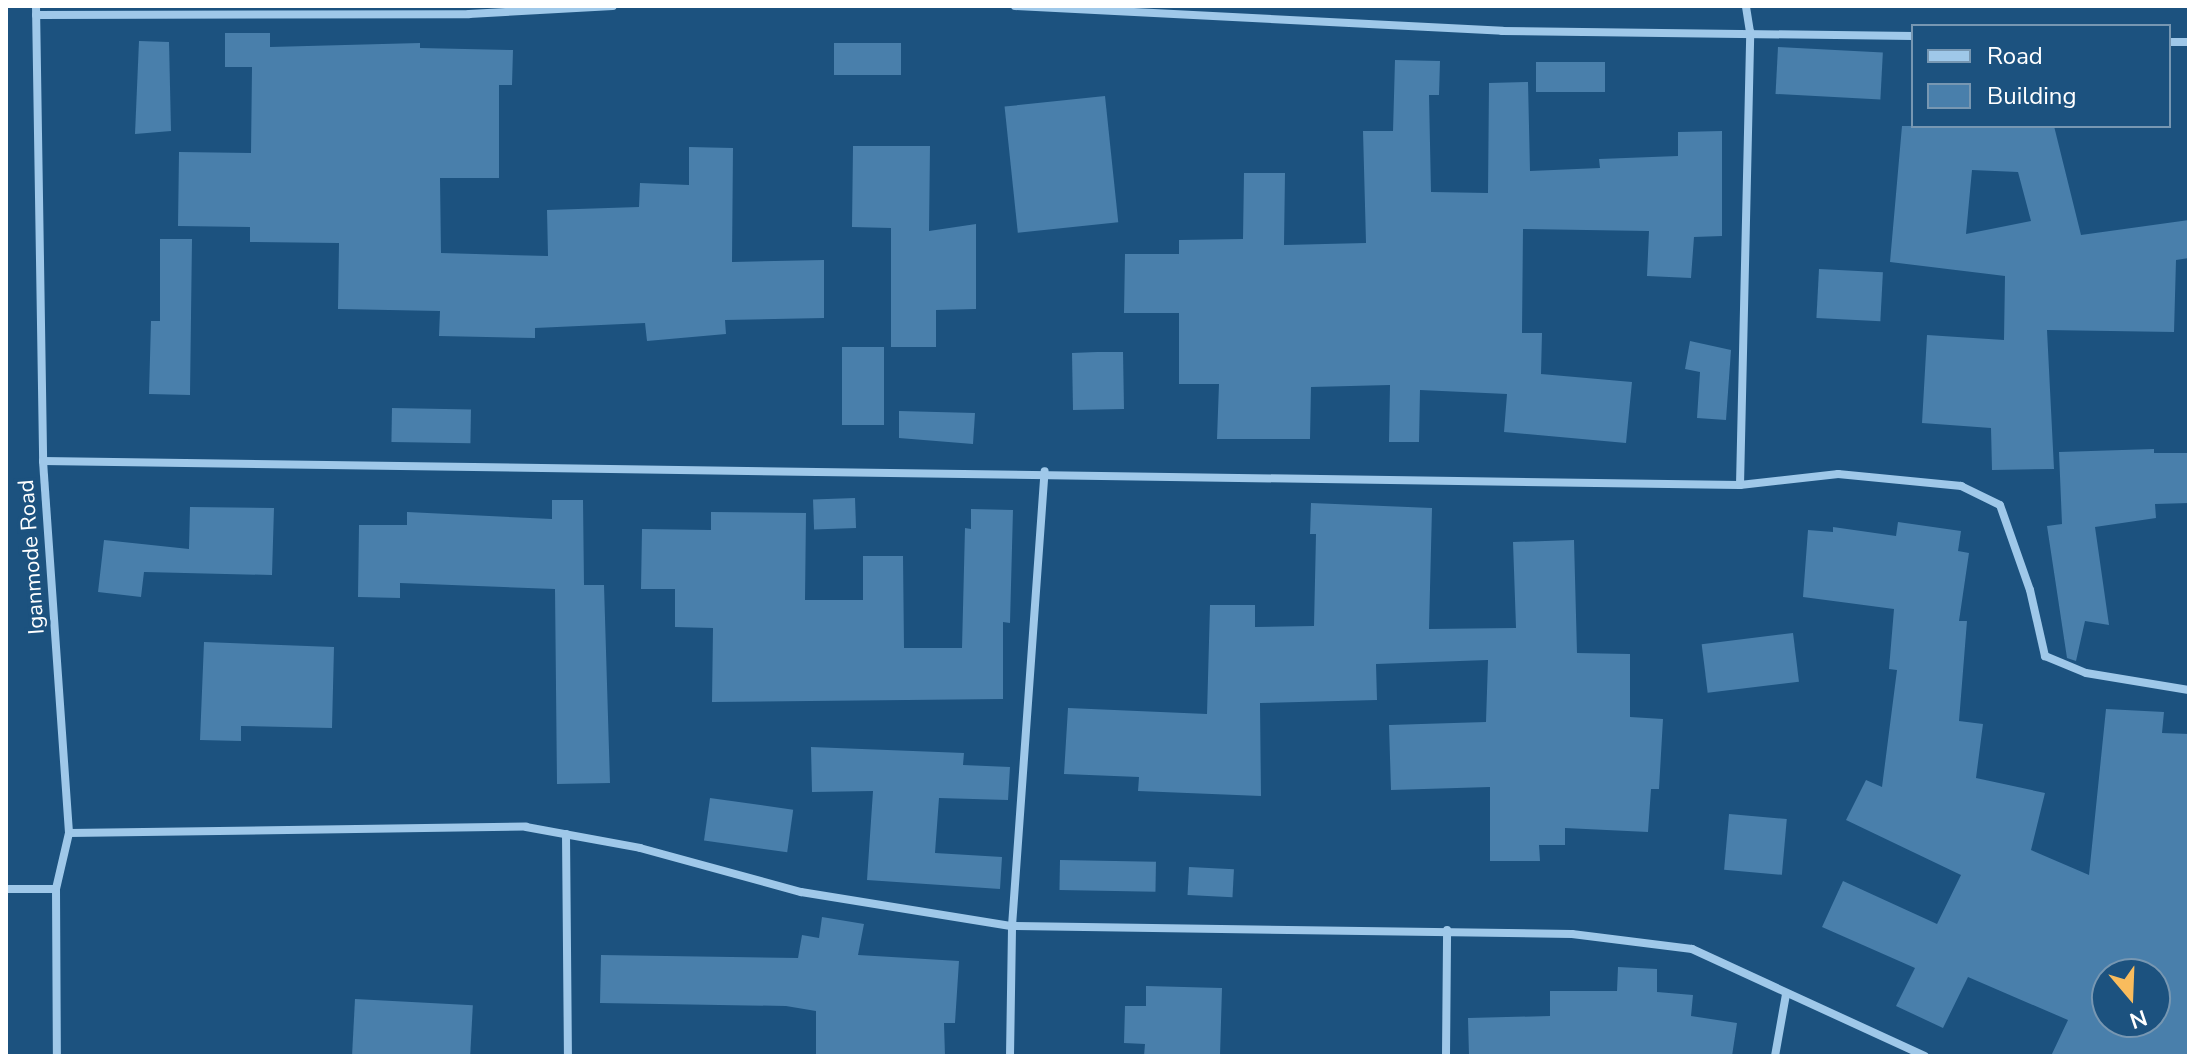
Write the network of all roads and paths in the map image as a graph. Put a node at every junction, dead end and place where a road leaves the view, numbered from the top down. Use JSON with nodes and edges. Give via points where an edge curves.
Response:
{"nodes":[{"id":1,"x":613,"y":6,"type":"edge"},
{"id":2,"x":1015,"y":6,"type":"edge"},
{"id":3,"x":1746,"y":6,"type":"edge"},
{"id":4,"x":538,"y":8,"type":"edge"},
{"id":5,"x":36,"y":11,"type":"edge"},
{"id":6,"x":1750,"y":32,"type":"junction"},
{"id":7,"x":1911,"y":36,"type":"edge"},
{"id":8,"x":43,"y":461,"type":"junction"},
{"id":9,"x":1045,"y":471,"type":"junction"},
{"id":10,"x":1740,"y":485,"type":"junction"},
{"id":11,"x":2189,"y":690,"type":"edge"},
{"id":12,"x":69,"y":833,"type":"junction"},
{"id":13,"x":566,"y":834,"type":"junction"},
{"id":14,"x":6,"y":889,"type":"edge"},
{"id":15,"x":56,"y":889,"type":"junction"},
{"id":16,"x":1012,"y":926,"type":"junction"},
{"id":17,"x":1447,"y":930,"type":"junction"},
{"id":18,"x":1786,"y":994,"type":"junction"},
{"id":19,"x":57,"y":1056,"type":"edge"},
{"id":20,"x":568,"y":1056,"type":"edge"},
{"id":21,"x":1010,"y":1056,"type":"edge"},
{"id":22,"x":1446,"y":1056,"type":"edge"},
{"id":23,"x":1775,"y":1056,"type":"edge"},
{"id":24,"x":1925,"y":1056,"type":"edge"}],
"edges":[{"from":1,"to":4,"type":"street"},
{"from":2,"to":6,"type":"street","via":[[1502,31]]},
{"from":3,"to":6,"type":"street"},
{"from":4,"to":5,"type":"street"},
{"from":5,"to":8,"type":"street","name":"Iganmode Road"},
{"from":6,"to":7,"type":"street"},
{"from":6,"to":10,"type":"street"},
{"from":8,"to":9,"type":"street"},
{"from":8,"to":12,"type":"street","name":"Iganmode Road"},
{"from":9,"to":10,"type":"street"},
{"from":9,"to":16,"type":"street"},
{"from":10,"to":11,"type":"street","via":[[1838,474],[1961,486],[2000,505],[2030,590],[2045,656],[2086,673]]},
{"from":12,"to":13,"type":"street","via":[[526,827]]},
{"from":12,"to":15,"type":"street","name":"Iganmode Road"},
{"from":13,"to":16,"type":"street","via":[[640,848],[801,892]]},
{"from":13,"to":20,"type":"street"},
{"from":14,"to":15,"type":"street"},
{"from":15,"to":19,"type":"street","name":"Iganmode Road"},
{"from":16,"to":17,"type":"street"},
{"from":16,"to":21,"type":"street"},
{"from":17,"to":18,"type":"street","via":[[1572,934],[1692,949]]},
{"from":17,"to":22,"type":"street"},
{"from":18,"to":23,"type":"street"},
{"from":18,"to":24,"type":"street"}]}
